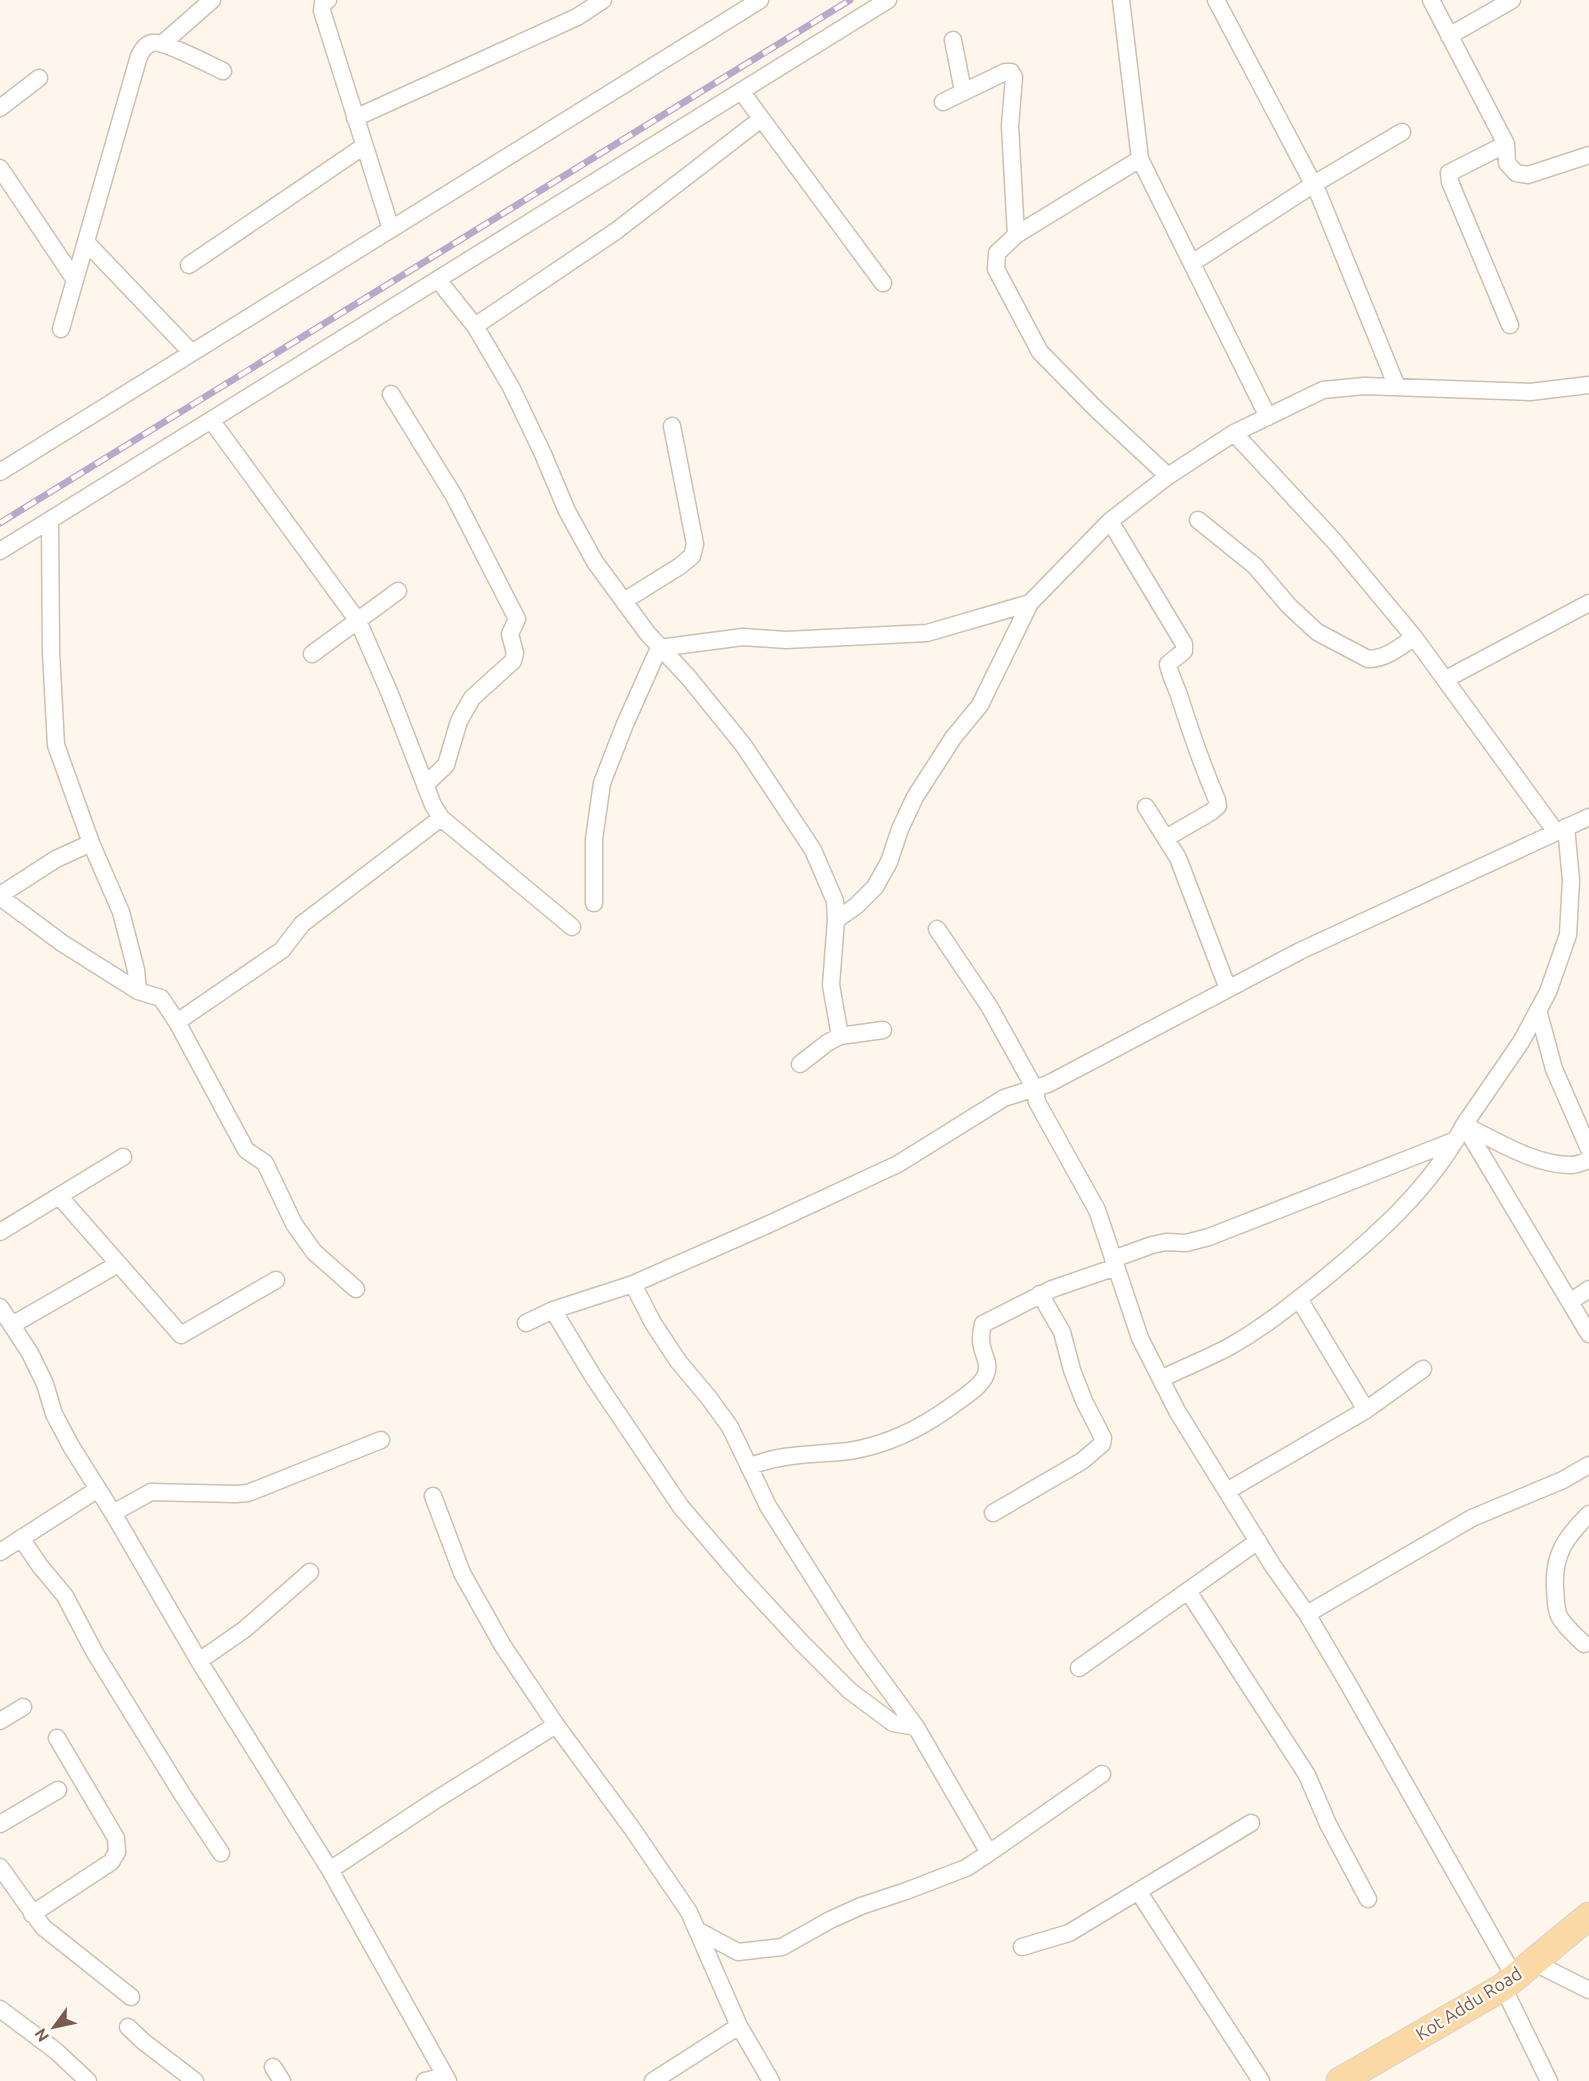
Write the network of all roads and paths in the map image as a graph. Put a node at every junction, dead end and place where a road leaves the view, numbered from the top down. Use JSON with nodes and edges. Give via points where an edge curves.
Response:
{"nodes":[{"id":1,"x":328,"y":0,"type":"edge"},
{"id":2,"x":603,"y":0,"type":"edge"},
{"id":3,"x":759,"y":0,"type":"edge"},
{"id":4,"x":888,"y":0,"type":"edge"},
{"id":5,"x":1121,"y":0,"type":"edge"},
{"id":6,"x":1216,"y":0,"type":"edge"},
{"id":7,"x":1431,"y":0,"type":"edge"},
{"id":8,"x":1512,"y":0,"type":"edge"},
{"id":9,"x":203,"y":3,"type":"edge"},
{"id":10,"x":1449,"y":36,"type":"junction"},
{"id":11,"x":952,"y":40,"type":"dead end"},
{"id":12,"x":162,"y":44,"type":"junction"},
{"id":13,"x":223,"y":71,"type":"dead end"},
{"id":14,"x":39,"y":78,"type":"dead end"},
{"id":15,"x":741,"y":91,"type":"junction"},
{"id":16,"x":963,"y":91,"type":"junction"},
{"id":17,"x":943,"y":102,"type":"dead end"},
{"id":18,"x":0,"y":108,"type":"edge"},
{"id":19,"x":356,"y":118,"type":"junction"},
{"id":20,"x":761,"y":119,"type":"junction"},
{"id":21,"x":1402,"y":132,"type":"dead end"},
{"id":22,"x":1506,"y":144,"type":"junction"},
{"id":23,"x":364,"y":146,"type":"junction"},
{"id":24,"x":1589,"y":155,"type":"edge"},
{"id":25,"x":1140,"y":159,"type":"junction"},
{"id":26,"x":0,"y":168,"type":"edge"},
{"id":27,"x":1314,"y":184,"type":"junction"},
{"id":28,"x":391,"y":230,"type":"junction"},
{"id":29,"x":1016,"y":236,"type":"junction"},
{"id":30,"x":86,"y":242,"type":"junction"},
{"id":31,"x":1192,"y":263,"type":"junction"},
{"id":32,"x":189,"y":265,"type":"dead end"},
{"id":33,"x":75,"y":279,"type":"junction"},
{"id":34,"x":438,"y":280,"type":"junction"},
{"id":35,"x":883,"y":283,"type":"dead end"},
{"id":36,"x":1510,"y":325,"type":"dead end"},
{"id":37,"x":475,"y":326,"type":"junction"},
{"id":38,"x":61,"y":329,"type":"dead end"},
{"id":39,"x":192,"y":353,"type":"junction"},
{"id":40,"x":1589,"y":385,"type":"edge"},
{"id":41,"x":1397,"y":387,"type":"junction"},
{"id":42,"x":391,"y":394,"type":"dead end"},
{"id":43,"x":1268,"y":417,"type":"junction"},
{"id":44,"x":211,"y":420,"type":"junction"},
{"id":45,"x":672,"y":426,"type":"dead end"},
{"id":46,"x":1234,"y":433,"type":"junction"},
{"id":47,"x":0,"y":472,"type":"edge"},
{"id":48,"x":1168,"y":476,"type":"junction"},
{"id":49,"x":50,"y":520,"type":"junction"},
{"id":50,"x":1198,"y":520,"type":"dead end"},
{"id":51,"x":1110,"y":521,"type":"junction"},
{"id":52,"x":0,"y":551,"type":"edge"},
{"id":53,"x":398,"y":591,"type":"dead end"},
{"id":54,"x":624,"y":601,"type":"junction"},
{"id":55,"x":1030,"y":603,"type":"junction"},
{"id":56,"x":1589,"y":603,"type":"edge"},
{"id":57,"x":358,"y":621,"type":"junction"},
{"id":58,"x":1414,"y":637,"type":"junction"},
{"id":59,"x":659,"y":648,"type":"junction"},
{"id":60,"x":312,"y":654,"type":"dead end"},
{"id":61,"x":1446,"y":679,"type":"junction"},
{"id":62,"x":425,"y":785,"type":"junction"},
{"id":63,"x":1146,"y":807,"type":"dead end"},
{"id":64,"x":1589,"y":817,"type":"edge"},
{"id":65,"x":441,"y":819,"type":"junction"},
{"id":66,"x":1561,"y":830,"type":"junction"},
{"id":67,"x":1166,"y":838,"type":"junction"},
{"id":68,"x":91,"y":843,"type":"junction"},
{"id":69,"x":0,"y":896,"type":"edge"},
{"id":70,"x":594,"y":903,"type":"dead end"},
{"id":71,"x":836,"y":920,"type":"junction"},
{"id":72,"x":572,"y":927,"type":"dead end"},
{"id":73,"x":937,"y":929,"type":"dead end"},
{"id":74,"x":1228,"y":989,"type":"junction"},
{"id":75,"x":138,"y":991,"type":"junction"},
{"id":76,"x":1538,"y":1010,"type":"junction"},
{"id":77,"x":177,"y":1022,"type":"junction"},
{"id":78,"x":883,"y":1030,"type":"dead end"},
{"id":79,"x":840,"y":1036,"type":"junction"},
{"id":80,"x":800,"y":1064,"type":"dead end"},
{"id":81,"x":1035,"y":1089,"type":"junction"},
{"id":82,"x":1582,"y":1118,"type":"edge"},
{"id":83,"x":1460,"y":1133,"type":"junction"},
{"id":84,"x":1589,"y":1149,"type":"edge"},
{"id":85,"x":123,"y":1157,"type":"dead end"},
{"id":86,"x":1589,"y":1161,"type":"edge"},
{"id":87,"x":58,"y":1196,"type":"junction"},
{"id":88,"x":0,"y":1232,"type":"edge"},
{"id":89,"x":1115,"y":1263,"type":"junction"},
{"id":90,"x":118,"y":1264,"type":"junction"},
{"id":91,"x":276,"y":1280,"type":"dead end"},
{"id":92,"x":633,"y":1284,"type":"junction"},
{"id":93,"x":356,"y":1289,"type":"dead end"},
{"id":94,"x":1589,"y":1289,"type":"edge"},
{"id":95,"x":1040,"y":1294,"type":"junction"},
{"id":96,"x":1299,"y":1299,"type":"junction"},
{"id":97,"x":1570,"y":1302,"type":"junction"},
{"id":98,"x":0,"y":1307,"type":"edge"},
{"id":99,"x":553,"y":1310,"type":"junction"},
{"id":100,"x":526,"y":1323,"type":"dead end"},
{"id":101,"x":12,"y":1325,"type":"junction"},
{"id":102,"x":1589,"y":1334,"type":"edge"},
{"id":103,"x":1423,"y":1369,"type":"dead end"},
{"id":104,"x":1161,"y":1379,"type":"junction"},
{"id":105,"x":1366,"y":1410,"type":"junction"},
{"id":106,"x":381,"y":1440,"type":"dead end"},
{"id":107,"x":1589,"y":1465,"type":"edge"},
{"id":108,"x":749,"y":1467,"type":"junction"},
{"id":109,"x":98,"y":1488,"type":"junction"},
{"id":110,"x":1227,"y":1491,"type":"junction"},
{"id":111,"x":433,"y":1496,"type":"dead end"},
{"id":112,"x":113,"y":1513,"type":"junction"},
{"id":113,"x":993,"y":1513,"type":"dead end"},
{"id":114,"x":1589,"y":1514,"type":"edge"},
{"id":115,"x":21,"y":1538,"type":"junction"},
{"id":116,"x":1258,"y":1541,"type":"junction"},
{"id":117,"x":0,"y":1552,"type":"edge"},
{"id":118,"x":310,"y":1572,"type":"dead end"},
{"id":119,"x":1188,"y":1591,"type":"junction"},
{"id":120,"x":1306,"y":1614,"type":"junction"},
{"id":121,"x":1584,"y":1644,"type":"dead end"},
{"id":122,"x":199,"y":1662,"type":"junction"},
{"id":123,"x":1079,"y":1668,"type":"dead end"},
{"id":124,"x":23,"y":1707,"type":"dead end"},
{"id":125,"x":0,"y":1720,"type":"edge"},
{"id":126,"x":556,"y":1725,"type":"junction"},
{"id":127,"x":916,"y":1727,"type":"junction"},
{"id":128,"x":57,"y":1738,"type":"dead end"},
{"id":129,"x":1102,"y":1774,"type":"dead end"},
{"id":130,"x":58,"y":1790,"type":"dead end"},
{"id":131,"x":1251,"y":1823,"type":"dead end"},
{"id":132,"x":0,"y":1824,"type":"edge"},
{"id":133,"x":221,"y":1853,"type":"dead end"},
{"id":134,"x":990,"y":1853,"type":"junction"},
{"id":135,"x":0,"y":1867,"type":"edge"},
{"id":136,"x":330,"y":1870,"type":"junction"},
{"id":137,"x":1138,"y":1891,"type":"junction"},
{"id":138,"x":1368,"y":1899,"type":"dead end"},
{"id":139,"x":32,"y":1914,"type":"junction"},
{"id":140,"x":1589,"y":1916,"type":"edge"},
{"id":141,"x":697,"y":1930,"type":"junction"},
{"id":142,"x":1022,"y":1947,"type":"dead end"},
{"id":143,"x":1517,"y":1976,"type":"junction"},
{"id":144,"x":1589,"y":1990,"type":"edge"},
{"id":145,"x":131,"y":1997,"type":"dead end"},
{"id":146,"x":0,"y":2009,"type":"edge"},
{"id":147,"x":739,"y":2026,"type":"junction"},
{"id":148,"x":128,"y":2027,"type":"dead end"},
{"id":149,"x":446,"y":2078,"type":"edge"},
{"id":150,"x":88,"y":2081,"type":"edge"},
{"id":151,"x":195,"y":2081,"type":"edge"},
{"id":152,"x":425,"y":2081,"type":"edge"},
{"id":153,"x":653,"y":2081,"type":"edge"},
{"id":154,"x":771,"y":2081,"type":"edge"},
{"id":155,"x":1261,"y":2081,"type":"edge"},
{"id":156,"x":1340,"y":2081,"type":"edge"},
{"id":157,"x":1549,"y":2081,"type":"edge"}],
"edges":[{"from":1,"to":19,"type":"street","via":[[321,11]]},
{"from":2,"to":19,"type":"street","via":[[577,17]]},
{"from":3,"to":28,"type":"street"},
{"from":4,"to":15,"type":"street"},
{"from":5,"to":25,"type":"street"},
{"from":6,"to":27,"type":"street"},
{"from":7,"to":10,"type":"street"},
{"from":8,"to":10,"type":"street"},
{"from":9,"to":12,"type":"street"},
{"from":10,"to":22,"type":"street"},
{"from":11,"to":16,"type":"street"},
{"from":12,"to":13,"type":"street"},
{"from":12,"to":30,"type":"street","via":[[150,44],[139,56]]},
{"from":14,"to":18,"type":"street"},
{"from":15,"to":20,"type":"street"},
{"from":15,"to":34,"type":"street"},
{"from":16,"to":17,"type":"street"},
{"from":16,"to":29,"type":"street","via":[[1005,72],[1014,77],[1010,126]]},
{"from":19,"to":23,"type":"street"},
{"from":20,"to":35,"type":"street"},
{"from":20,"to":37,"type":"street","via":[[616,231]]},
{"from":21,"to":27,"type":"street"},
{"from":22,"to":24,"type":"street","via":[[1507,163],[1516,173],[1528,175]]},
{"from":22,"to":36,"type":"street","via":[[1449,173]]},
{"from":23,"to":28,"type":"street"},
{"from":23,"to":32,"type":"street"},
{"from":25,"to":29,"type":"street"},
{"from":25,"to":31,"type":"street"},
{"from":26,"to":33,"type":"street"},
{"from":27,"to":31,"type":"street"},
{"from":27,"to":41,"type":"street"},
{"from":28,"to":39,"type":"street"},
{"from":29,"to":48,"type":"street","via":[[997,253],[996,269],[1040,352]]},
{"from":30,"to":33,"type":"street"},
{"from":30,"to":39,"type":"street"},
{"from":31,"to":43,"type":"street"},
{"from":33,"to":38,"type":"street"},
{"from":34,"to":37,"type":"street"},
{"from":34,"to":44,"type":"street"},
{"from":37,"to":54,"type":"street","via":[[511,387],[567,512],[595,562]]},
{"from":39,"to":47,"type":"street"},
{"from":40,"to":41,"type":"street","via":[[1530,392]]},
{"from":41,"to":43,"type":"street","via":[[1323,390]]},
{"from":42,"to":62,"type":"street","via":[[454,496],[517,619],[510,634],[513,661],[472,698],[459,721],[446,765]]},
{"from":43,"to":46,"type":"street"},
{"from":44,"to":49,"type":"street"},
{"from":44,"to":57,"type":"street"},
{"from":45,"to":54,"type":"street","via":[[695,544],[692,556]]},
{"from":46,"to":48,"type":"street"},
{"from":46,"to":58,"type":"street","via":[[1335,542]]},
{"from":48,"to":51,"type":"street"},
{"from":49,"to":52,"type":"street"},
{"from":49,"to":68,"type":"street","via":[[56,745]]},
{"from":50,"to":58,"type":"street","via":[[1255,566],[1317,632],[1368,659],[1388,654]]},
{"from":51,"to":55,"type":"street"},
{"from":51,"to":67,"type":"street","via":[[1184,644],[1184,651],[1168,664],[1169,671],[1217,800],[1218,806],[1211,812]]},
{"from":53,"to":57,"type":"street"},
{"from":54,"to":59,"type":"street"},
{"from":55,"to":59,"type":"street","via":[[927,633],[786,640],[742,637]]},
{"from":55,"to":71,"type":"street","via":[[980,705],[953,738],[915,797],[889,862],[874,887]]},
{"from":56,"to":61,"type":"street"},
{"from":57,"to":60,"type":"street"},
{"from":57,"to":62,"type":"street"},
{"from":58,"to":61,"type":"street"},
{"from":59,"to":70,"type":"street","via":[[602,783],[594,839]]},
{"from":59,"to":71,"type":"street","via":[[689,678],[744,746],[813,850],[835,901]]},
{"from":61,"to":66,"type":"street"},
{"from":62,"to":65,"type":"street"},
{"from":63,"to":67,"type":"street"},
{"from":64,"to":66,"type":"street"},
{"from":65,"to":72,"type":"street"},
{"from":65,"to":77,"type":"street","via":[[302,924],[282,950]]},
{"from":66,"to":74,"type":"street","via":[[1300,951]]},
{"from":66,"to":76,"type":"street","via":[[1571,880],[1568,935]]},
{"from":67,"to":74,"type":"street","via":[[1178,858]]},
{"from":68,"to":69,"type":"street","via":[[56,859]]},
{"from":68,"to":75,"type":"street","via":[[121,912]]},
{"from":69,"to":75,"type":"street","via":[[62,943]]},
{"from":71,"to":79,"type":"street","via":[[831,985]]},
{"from":73,"to":81,"type":"street","via":[[989,1006]]},
{"from":74,"to":81,"type":"street"},
{"from":75,"to":77,"type":"street","via":[[160,998]]},
{"from":76,"to":82,"type":"street","via":[[1554,1069]]},
{"from":76,"to":83,"type":"street"},
{"from":77,"to":93,"type":"street","via":[[246,1150],[265,1163],[294,1224],[314,1252]]},
{"from":78,"to":79,"type":"street"},
{"from":79,"to":80,"type":"street"},
{"from":81,"to":89,"type":"street","via":[[1037,1102],[1097,1209]]},
{"from":81,"to":92,"type":"street","via":[[1005,1098],[898,1164]]},
{"from":82,"to":84,"type":"street"},
{"from":83,"to":86,"type":"street","via":[[1552,1163],[1573,1165]]},
{"from":83,"to":89,"type":"street","via":[[1209,1237],[1152,1245]]},
{"from":83,"to":96,"type":"street","via":[[1395,1215]]},
{"from":83,"to":97,"type":"street"},
{"from":85,"to":87,"type":"street"},
{"from":87,"to":88,"type":"street"},
{"from":87,"to":90,"type":"street"},
{"from":89,"to":95,"type":"street"},
{"from":89,"to":104,"type":"street","via":[[1140,1338]]},
{"from":90,"to":91,"type":"street","via":[[181,1335]]},
{"from":90,"to":101,"type":"street"},
{"from":92,"to":99,"type":"street"},
{"from":92,"to":108,"type":"street","via":[[678,1361],[730,1427]]},
{"from":94,"to":97,"type":"street"},
{"from":95,"to":108,"type":"street","via":[[983,1324],[982,1348],[987,1360],[983,1380],[928,1423],[874,1446],[766,1460]]},
{"from":95,"to":113,"type":"street","via":[[1062,1332],[1072,1370],[1103,1438],[1102,1444],[1082,1461]]},
{"from":96,"to":104,"type":"street","via":[[1227,1348]]},
{"from":96,"to":105,"type":"street"},
{"from":97,"to":102,"type":"street"},
{"from":98,"to":101,"type":"street"},
{"from":99,"to":100,"type":"street"},
{"from":99,"to":127,"type":"street","via":[[681,1507],[741,1577],[850,1691],[893,1723]]},
{"from":101,"to":109,"type":"street","via":[[45,1384],[54,1414]]},
{"from":103,"to":105,"type":"street"},
{"from":104,"to":110,"type":"street"},
{"from":105,"to":110,"type":"street"},
{"from":106,"to":112,"type":"street","via":[[248,1492],[151,1492]]},
{"from":107,"to":120,"type":"street","via":[[1472,1518]]},
{"from":108,"to":127,"type":"street","via":[[768,1506],[856,1645]]},
{"from":109,"to":112,"type":"street"},
{"from":109,"to":115,"type":"street"},
{"from":110,"to":116,"type":"street"},
{"from":111,"to":126,"type":"street","via":[[462,1573],[503,1646]]},
{"from":112,"to":122,"type":"street"},
{"from":114,"to":121,"type":"street","via":[[1566,1538],[1554,1575],[1559,1616]]},
{"from":115,"to":117,"type":"street"},
{"from":115,"to":133,"type":"street","via":[[65,1596],[94,1653]]},
{"from":116,"to":119,"type":"street"},
{"from":116,"to":120,"type":"street"},
{"from":118,"to":122,"type":"street","via":[[245,1629]]},
{"from":119,"to":123,"type":"street"},
{"from":119,"to":138,"type":"street","via":[[1307,1775]]},
{"from":120,"to":143,"type":"street"},
{"from":122,"to":136,"type":"street"},
{"from":124,"to":125,"type":"street"},
{"from":126,"to":136,"type":"street"},
{"from":126,"to":141,"type":"street","via":[[689,1911]]},
{"from":127,"to":134,"type":"street"},
{"from":128,"to":139,"type":"street","via":[[116,1838],[117,1852],[111,1862]]},
{"from":129,"to":134,"type":"street"},
{"from":130,"to":132,"type":"street"},
{"from":131,"to":137,"type":"street"},
{"from":134,"to":141,"type":"street","via":[[966,1868],[830,1920],[782,1947],[738,1952]]},
{"from":135,"to":139,"type":"street"},
{"from":136,"to":149,"type":"street"},
{"from":137,"to":142,"type":"street","via":[[1069,1933]]},
{"from":137,"to":155,"type":"street"},
{"from":139,"to":145,"type":"street"},
{"from":140,"to":143,"type":"main road","name":"Kot Addu Road"},
{"from":141,"to":147,"type":"street"},
{"from":143,"to":144,"type":"street"},
{"from":143,"to":156,"type":"main road","name":"Kot Addu Road"},
{"from":143,"to":157,"type":"street"},
{"from":146,"to":150,"type":"street"},
{"from":147,"to":153,"type":"street"},
{"from":147,"to":154,"type":"street"},
{"from":148,"to":151,"type":"street"},
{"from":149,"to":152,"type":"street"}]}
